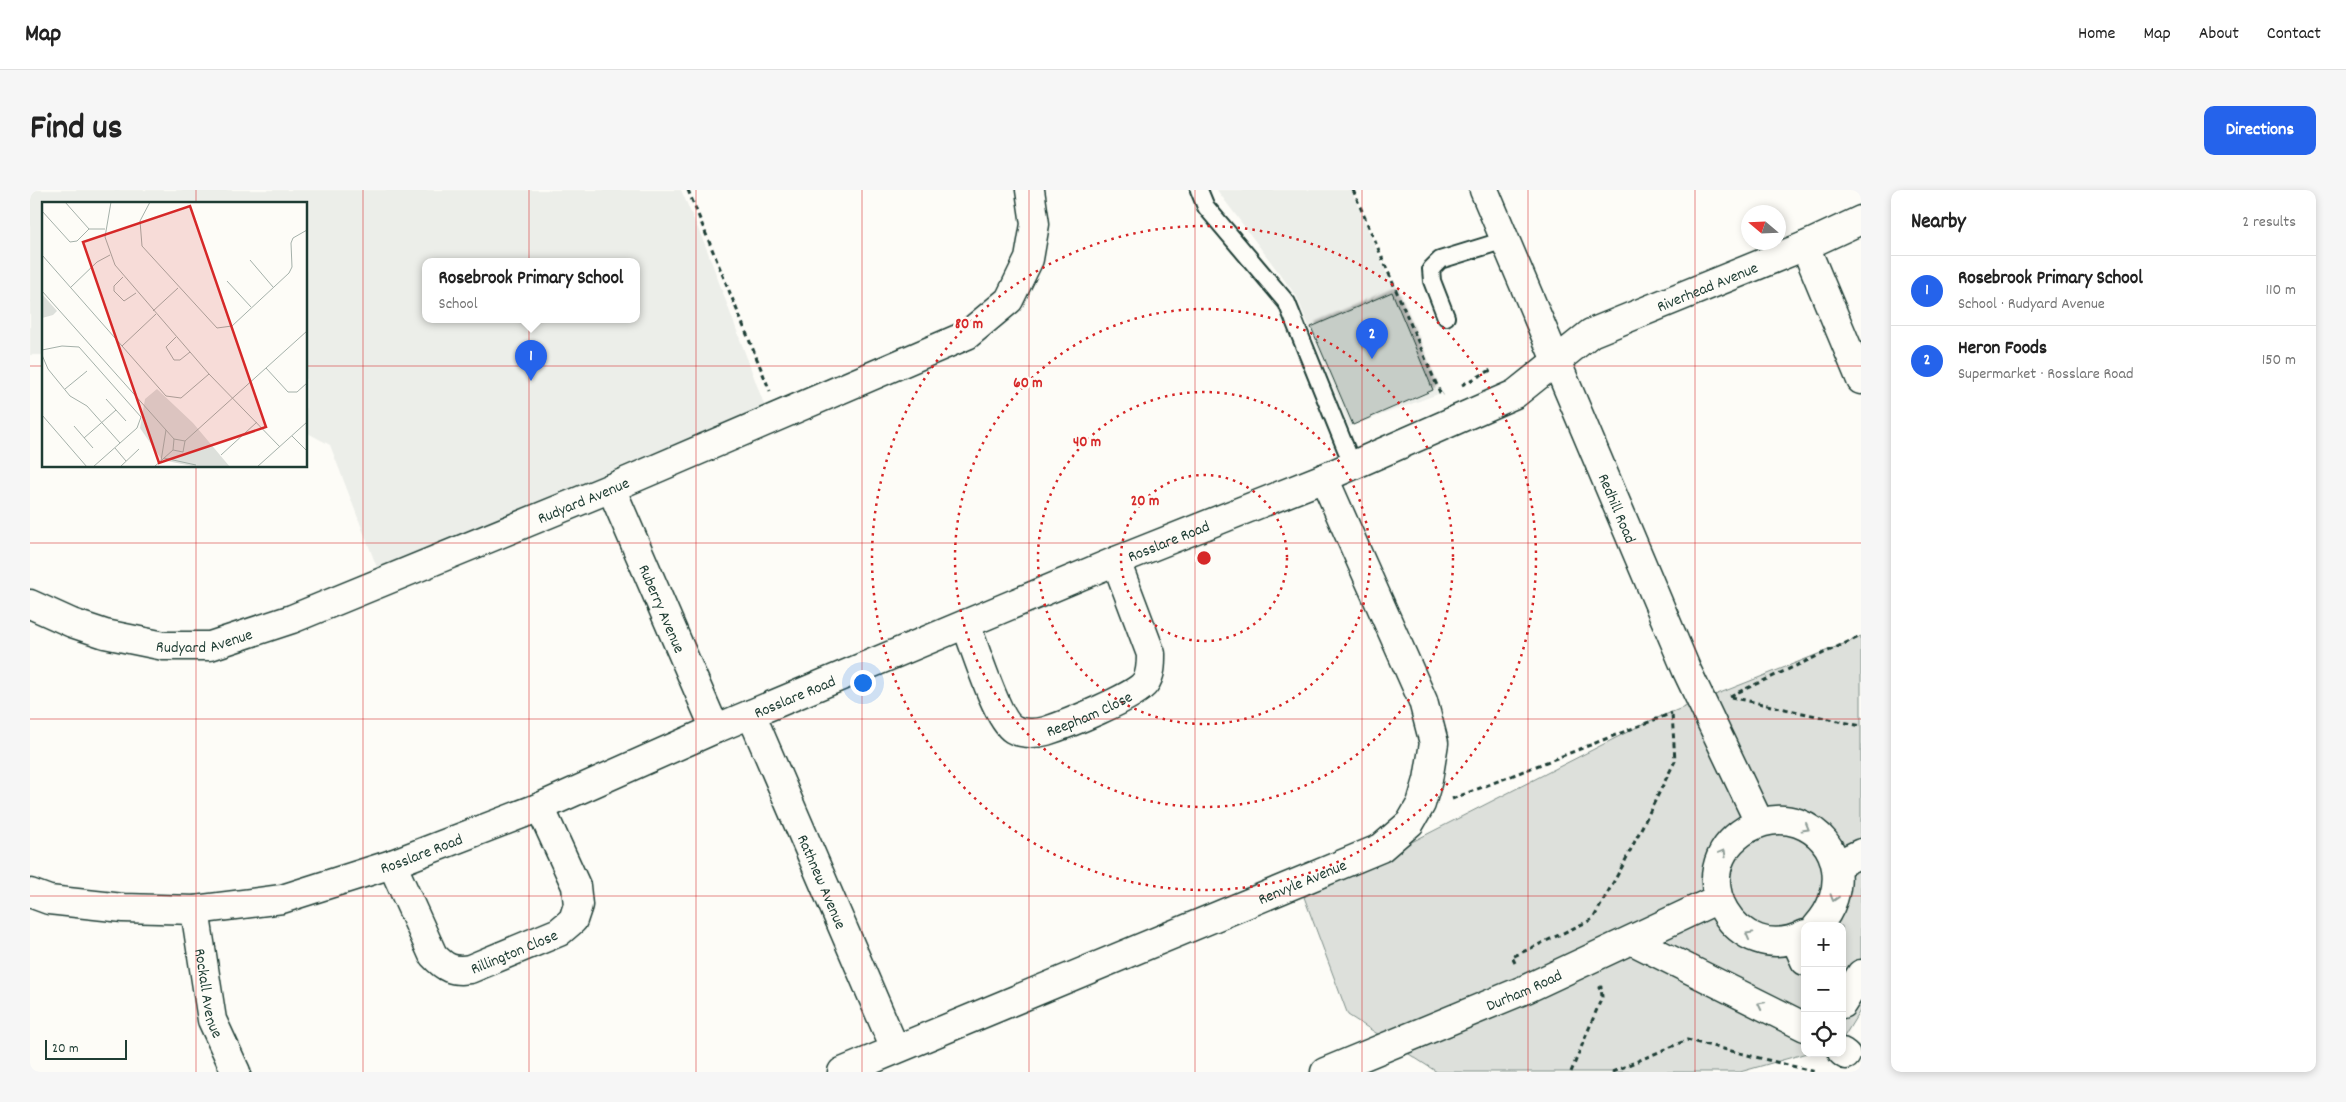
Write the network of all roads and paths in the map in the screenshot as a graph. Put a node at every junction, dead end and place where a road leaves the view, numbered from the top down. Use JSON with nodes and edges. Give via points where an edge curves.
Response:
{"nodes":[{"id":1,"x":688,"y":190,"type":"edge"},
{"id":2,"x":1030,"y":190,"type":"edge"},
{"id":3,"x":1198,"y":190,"type":"edge"},
{"id":4,"x":1353,"y":190,"type":"edge"},
{"id":5,"x":1484,"y":190,"type":"edge"},
{"id":6,"x":1861,"y":220,"type":"edge"},
{"id":7,"x":1505,"y":240,"type":"junction"},
{"id":8,"x":1805,"y":246,"type":"junction"},
{"id":9,"x":1446,"y":317,"type":"dead end"},
{"id":10,"x":1558,"y":360,"type":"junction"},
{"id":11,"x":1861,"y":380,"type":"edge"},
{"id":12,"x":1458,"y":387,"type":"dead end"},
{"id":13,"x":1449,"y":391,"type":"dead end"},
{"id":14,"x":1504,"y":398,"type":"junction"},
{"id":15,"x":781,"y":417,"type":"junction"},
{"id":16,"x":1352,"y":464,"type":"junction"},
{"id":17,"x":1324,"y":478,"type":"junction"},
{"id":18,"x":611,"y":488,"type":"junction"},
{"id":19,"x":1116,"y":561,"type":"junction"},
{"id":20,"x":30,"y":604,"type":"edge"},
{"id":21,"x":966,"y":625,"type":"junction"},
{"id":22,"x":1861,"y":636,"type":"edge"},
{"id":23,"x":1730,"y":696,"type":"junction"},
{"id":24,"x":1702,"y":703,"type":"junction"},
{"id":25,"x":1672,"y":713,"type":"junction"},
{"id":26,"x":751,"y":714,"type":"junction"},
{"id":27,"x":1861,"y":726,"type":"edge"},
{"id":28,"x":715,"y":729,"type":"junction"},
{"id":29,"x":1421,"y":804,"type":"junction"},
{"id":30,"x":540,"y":807,"type":"junction"},
{"id":31,"x":1759,"y":822,"type":"junction"},
{"id":32,"x":1861,"y":853,"type":"edge"},
{"id":33,"x":392,"y":864,"type":"junction"},
{"id":34,"x":1836,"y":865,"type":"junction"},
{"id":35,"x":30,"y":893,"type":"edge"},
{"id":36,"x":1718,"y":900,"type":"junction"},
{"id":37,"x":195,"y":910,"type":"junction"},
{"id":38,"x":1822,"y":922,"type":"edge"},
{"id":39,"x":1633,"y":940,"type":"junction"},
{"id":40,"x":1801,"y":940,"type":"edge"},
{"id":41,"x":1861,"y":974,"type":"edge"},
{"id":42,"x":1526,"y":989,"type":"junction"},
{"id":43,"x":1593,"y":991,"type":"dead end"},
{"id":44,"x":1846,"y":998,"type":"edge"},
{"id":45,"x":1801,"y":1025,"type":"edge"},
{"id":46,"x":895,"y":1049,"type":"junction"},
{"id":47,"x":236,"y":1072,"type":"edge"},
{"id":48,"x":842,"y":1072,"type":"edge"},
{"id":49,"x":1325,"y":1072,"type":"edge"},
{"id":50,"x":1571,"y":1072,"type":"edge"},
{"id":51,"x":1612,"y":1072,"type":"edge"},
{"id":52,"x":1816,"y":1072,"type":"edge"}],
"edges":[{"from":1,"to":15,"type":"path"},
{"from":2,"to":15,"type":"street","name":"Rudyard Avenue","via":[[1035,224],[1029,259],[1009,300],[967,335]]},
{"from":3,"to":16,"type":"lane","via":[[1206,207],[1287,303]]},
{"from":4,"to":13,"type":"path","via":[[1441,395]]},
{"from":5,"to":7,"type":"street","name":"Redhill Road"},
{"from":6,"to":8,"type":"street","name":"Riverhead Avenue"},
{"from":7,"to":9,"type":"lane","via":[[1440,260],[1431,270]]},
{"from":7,"to":10,"type":"street","name":"Redhill Road"},
{"from":8,"to":10,"type":"street","name":"Riverhead Avenue","via":[[1591,333]]},
{"from":8,"to":11,"type":"street"},
{"from":10,"to":14,"type":"street","name":"Rosslare Road","via":[[1515,394]]},
{"from":10,"to":24,"type":"street","name":"Redhill Road"},
{"from":12,"to":14,"type":"path","via":[[1491,370]]},
{"from":14,"to":16,"type":"street","name":"Rosslare Road"},
{"from":15,"to":18,"type":"street","name":"Rudyard Avenue"},
{"from":16,"to":17,"type":"street","name":"Rosslare Road"},
{"from":17,"to":19,"type":"street","name":"Rosslare Road"},
{"from":17,"to":29,"type":"street","name":"Renvyle Avenue","via":[[1423,701],[1434,744]]},
{"from":18,"to":20,"type":"street","name":"Rudyard Avenue","via":[[292,619],[210,646],[164,646],[105,634]]},
{"from":18,"to":28,"type":"street","name":"Ruberry Avenue"},
{"from":19,"to":21,"type":"street","name":"Rosslare Road"},
{"from":19,"to":21,"type":"street","name":"Reepham Close","via":[[1151,654],[1146,683],[1130,696],[1046,731],[1029,733],[1012,728],[1000,714]]},
{"from":21,"to":26,"type":"street","name":"Rosslare Road"},
{"from":22,"to":23,"type":"path"},
{"from":23,"to":24,"type":"path","via":[[1724,694]]},
{"from":23,"to":27,"type":"path"},
{"from":24,"to":25,"type":"path"},
{"from":24,"to":31,"type":"street","name":"Redhill Road"},
{"from":25,"to":29,"type":"path","via":[[1430,807]]},
{"from":25,"to":42,"type":"path","via":[[1674,760],[1623,865],[1593,919],[1512,957]]},
{"from":26,"to":28,"type":"street","name":"Rosslare Road"},
{"from":26,"to":46,"type":"street","name":"Rathnew Avenue"},
{"from":28,"to":30,"type":"street","name":"Rosslare Road"},
{"from":29,"to":46,"type":"street","name":"Renvyle Avenue","via":[[1410,823],[1381,848]]},
{"from":30,"to":33,"type":"street","name":"Rosslare Road"},
{"from":30,"to":33,"type":"street","name":"Rillington Close","via":[[576,886],[578,905],[573,920],[559,932],[470,969],[457,971],[444,967],[433,955]]},
{"from":31,"to":34,"type":"street","one_way":true,"via":[[1777,819],[1811,830],[1826,844]]},
{"from":36,"to":31,"type":"street","one_way":true,"via":[[1715,881],[1719,858],[1732,838]]},
{"from":32,"to":34,"type":"street"},
{"from":33,"to":37,"type":"street","name":"Rosslare Road","via":[[282,899]]},
{"from":34,"to":38,"type":"street","one_way":true,"via":[[1835,898]]},
{"from":35,"to":37,"type":"street","name":"Rosslare Road","via":[[49,900],[123,908]]},
{"from":36,"to":39,"type":"street","name":"Durham Road"},
{"from":40,"to":36,"type":"street","one_way":true,"via":[[1757,939],[1738,928]]},
{"from":37,"to":47,"type":"street","name":"Rockall Avenue","via":[[212,1020]]},
{"from":39,"to":42,"type":"street","name":"Durham Road"},
{"from":45,"to":39,"type":"street","one_way":true},
{"from":41,"to":44,"type":"street"},
{"from":42,"to":49,"type":"street","name":"Durham Road"},
{"from":43,"to":50,"type":"path","via":[[1601,987],[1602,997]]},
{"from":46,"to":48,"type":"street","name":"Renvyle Avenue"},
{"from":51,"to":52,"type":"path","via":[[1687,1040]]}]}
